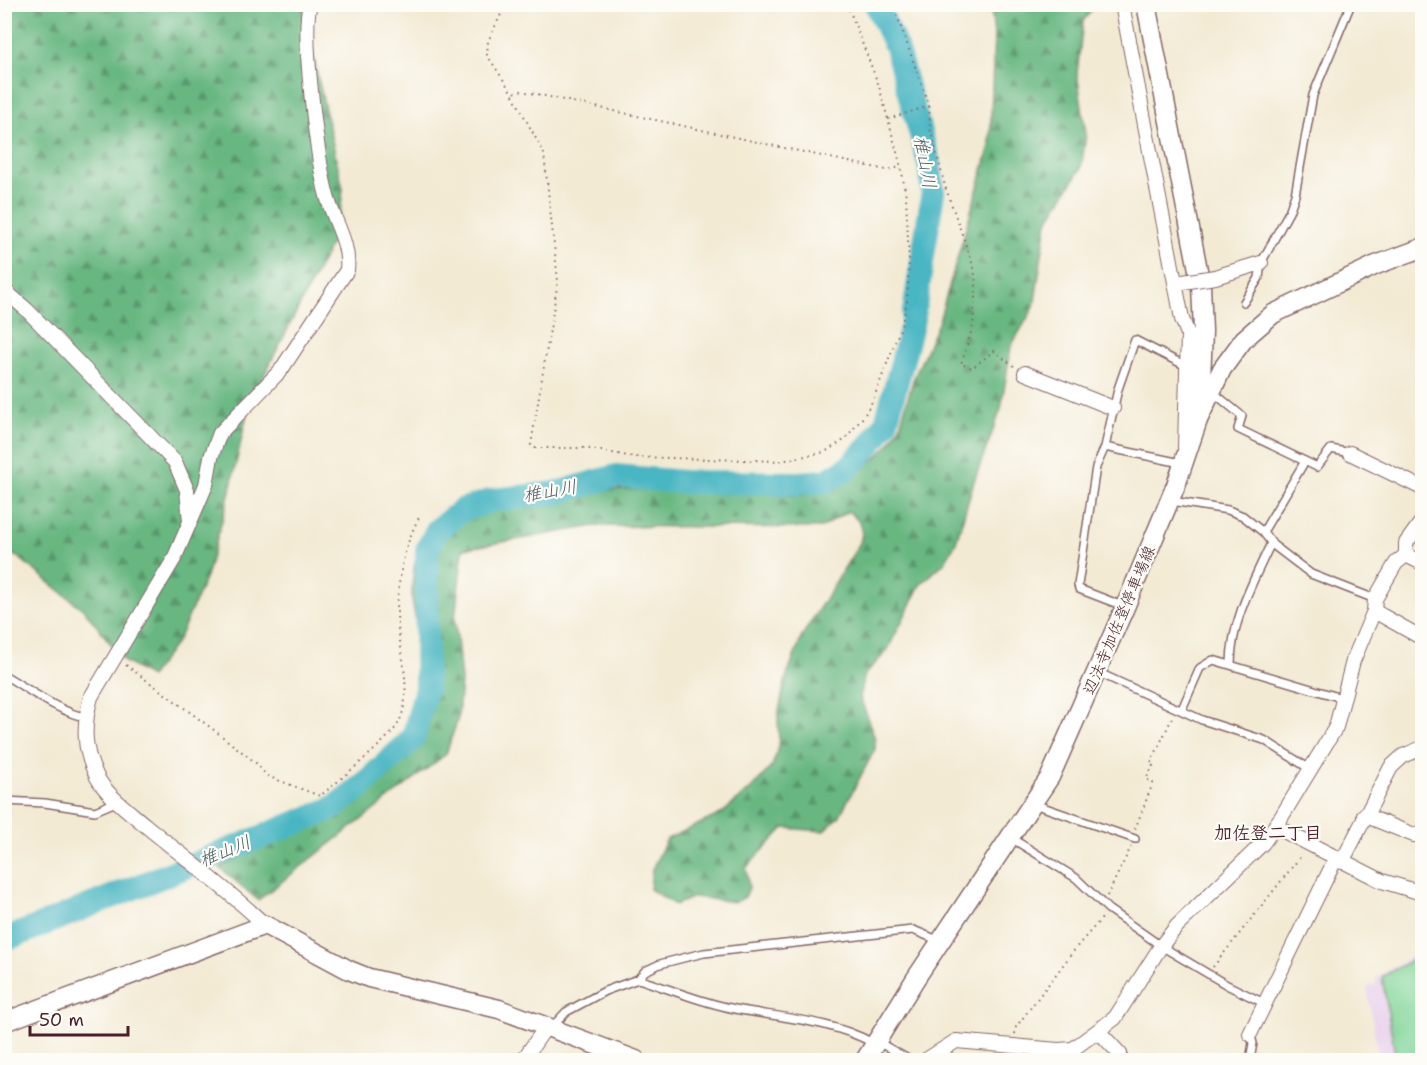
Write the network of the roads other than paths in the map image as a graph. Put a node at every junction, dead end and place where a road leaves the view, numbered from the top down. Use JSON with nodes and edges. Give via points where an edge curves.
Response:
{"nodes":[{"id":1,"x":310,"y":4,"type":"edge"},
{"id":2,"x":1122,"y":4,"type":"edge"},
{"id":3,"x":1146,"y":4,"type":"edge"},
{"id":4,"x":1351,"y":4,"type":"edge"},
{"id":5,"x":1422,"y":248,"type":"edge"},
{"id":6,"x":1261,"y":263,"type":"junction"},
{"id":7,"x":1180,"y":284,"type":"junction"},
{"id":8,"x":4,"y":290,"type":"edge"},
{"id":9,"x":1244,"y":302,"type":"dead end"},
{"id":10,"x":1188,"y":367,"type":"junction"},
{"id":11,"x":1024,"y":373,"type":"road end"},
{"id":12,"x":1212,"y":391,"type":"junction"},
{"id":13,"x":1113,"y":408,"type":"junction"},
{"id":14,"x":1198,"y":420,"type":"junction"},
{"id":15,"x":1105,"y":447,"type":"junction"},
{"id":16,"x":1350,"y":453,"type":"joint"},
{"id":17,"x":1185,"y":458,"type":"junction"},
{"id":18,"x":1305,"y":461,"type":"junction"},
{"id":19,"x":1422,"y":488,"type":"edge"},
{"id":20,"x":1169,"y":500,"type":"junction"},
{"id":21,"x":1422,"y":521,"type":"edge"},
{"id":22,"x":190,"y":522,"type":"junction"},
{"id":23,"x":1263,"y":532,"type":"junction"},
{"id":24,"x":1422,"y":533,"type":"edge"},
{"id":25,"x":1271,"y":543,"type":"junction"},
{"id":26,"x":1406,"y":555,"type":"junction"},
{"id":27,"x":1422,"y":563,"type":"edge"},
{"id":28,"x":1374,"y":605,"type":"junction"},
{"id":29,"x":1125,"y":607,"type":"junction"},
{"id":30,"x":1422,"y":638,"type":"edge"},
{"id":31,"x":1231,"y":664,"type":"junction"},
{"id":32,"x":1097,"y":672,"type":"junction"},
{"id":33,"x":4,"y":675,"type":"edge"},
{"id":34,"x":1345,"y":699,"type":"junction"},
{"id":35,"x":1180,"y":708,"type":"junction"},
{"id":36,"x":85,"y":717,"type":"junction"},
{"id":37,"x":1422,"y":748,"type":"edge"},
{"id":38,"x":1310,"y":769,"type":"junction"},
{"id":39,"x":4,"y":801,"type":"edge"},
{"id":40,"x":118,"y":801,"type":"junction"},
{"id":41,"x":1034,"y":804,"type":"junction"},
{"id":42,"x":1364,"y":815,"type":"junction"},
{"id":43,"x":1276,"y":824,"type":"junction"},
{"id":44,"x":1422,"y":835,"type":"edge"},
{"id":45,"x":1011,"y":838,"type":"junction"},
{"id":46,"x":1133,"y":838,"type":"road end"},
{"id":47,"x":1339,"y":860,"type":"junction"},
{"id":48,"x":1422,"y":893,"type":"edge"},
{"id":49,"x":265,"y":925,"type":"junction"},
{"id":50,"x":940,"y":941,"type":"junction"},
{"id":51,"x":1161,"y":946,"type":"junction"},
{"id":52,"x":638,"y":979,"type":"junction"},
{"id":53,"x":1266,"y":1004,"type":"junction"},
{"id":54,"x":4,"y":1022,"type":"edge"},
{"id":55,"x":548,"y":1028,"type":"junction"},
{"id":56,"x":1094,"y":1034,"type":"junction"},
{"id":57,"x":1250,"y":1034,"type":"joint"},
{"id":58,"x":876,"y":1042,"type":"junction"},
{"id":59,"x":523,"y":1060,"type":"edge"},
{"id":60,"x":636,"y":1060,"type":"edge"},
{"id":61,"x":866,"y":1060,"type":"edge"},
{"id":62,"x":910,"y":1060,"type":"edge"},
{"id":63,"x":927,"y":1060,"type":"edge"},
{"id":64,"x":1118,"y":1060,"type":"edge"},
{"id":65,"x":1250,"y":1060,"type":"edge"}],
"edges":[{"from":1,"to":22,"type":"street","via":[[306,23],[316,126],[327,196],[349,257],[347,270],[281,370],[220,433],[206,485]]},
{"from":2,"to":7,"type":"street"},
{"from":3,"to":14,"type":"street","via":[[1201,285],[1203,369]]},
{"from":4,"to":6,"type":"lane","via":[[1313,95],[1295,195]]},
{"from":5,"to":12,"type":"street","name":"辺法寺加佐登停車場線","via":[[1376,265],[1273,314],[1234,351]]},
{"from":6,"to":7,"type":"street","bridge":true},
{"from":6,"to":9,"type":"lane","via":[[1259,278]]},
{"from":7,"to":10,"type":"street","via":[[1182,319],[1188,334]]},
{"from":8,"to":22,"type":"street","via":[[175,462],[187,490]]},
{"from":10,"to":13,"type":"lane","via":[[1135,339]]},
{"from":10,"to":17,"type":"street"},
{"from":11,"to":13,"type":"street"},
{"from":12,"to":14,"type":"street","name":"辺法寺加佐登停車場線"},
{"from":12,"to":18,"type":"lane","via":[[1242,416],[1238,429]]},
{"from":13,"to":15,"type":"lane"},
{"from":14,"to":17,"type":"street","name":"辺法寺加佐登停車場線"},
{"from":15,"to":17,"type":"lane"},
{"from":15,"to":29,"type":"lane","via":[[1096,467],[1078,585],[1079,589]]},
{"from":16,"to":18,"type":"lane","via":[[1331,448],[1317,467]]},
{"from":16,"to":19,"type":"street"},
{"from":17,"to":20,"type":"street","name":"辺法寺加佐登停車場線"},
{"from":18,"to":23,"type":"lane"},
{"from":20,"to":23,"type":"lane","via":[[1228,510]]},
{"from":20,"to":29,"type":"street","name":"辺法寺加佐登停車場線"},
{"from":21,"to":26,"type":"street","via":[[1406,543]]},
{"from":22,"to":36,"type":"street","via":[[174,559],[91,697]]},
{"from":23,"to":25,"type":"lane"},
{"from":24,"to":26,"type":"street"},
{"from":25,"to":28,"type":"lane","via":[[1311,574]]},
{"from":25,"to":31,"type":"lane","via":[[1248,591]]},
{"from":26,"to":27,"type":"street"},
{"from":26,"to":28,"type":"street","via":[[1396,563]]},
{"from":28,"to":30,"type":"street"},
{"from":28,"to":34,"type":"street","via":[[1353,661]]},
{"from":29,"to":32,"type":"street","name":"辺法寺加佐登停車場線"},
{"from":31,"to":34,"type":"lane"},
{"from":31,"to":35,"type":"lane","via":[[1213,660],[1204,663]]},
{"from":32,"to":35,"type":"lane"},
{"from":32,"to":41,"type":"street","name":"辺法寺加佐登停車場線"},
{"from":33,"to":36,"type":"lane","via":[[67,712]]},
{"from":34,"to":38,"type":"street","via":[[1334,732]]},
{"from":35,"to":38,"type":"lane","via":[[1220,727],[1264,740]]},
{"from":36,"to":40,"type":"street","via":[[84,736],[91,765]]},
{"from":37,"to":42,"type":"street","via":[[1403,756],[1391,767]]},
{"from":38,"to":43,"type":"street"},
{"from":39,"to":40,"type":"lane","via":[[95,811]]},
{"from":40,"to":49,"type":"street"},
{"from":41,"to":45,"type":"street","name":"辺法寺加佐登停車場線"},
{"from":41,"to":46,"type":"lane"},
{"from":42,"to":44,"type":"street"},
{"from":42,"to":47,"type":"street"},
{"from":43,"to":47,"type":"street"},
{"from":43,"to":51,"type":"street","via":[[1263,843]]},
{"from":45,"to":50,"type":"street","name":"辺法寺加佐登停車場線"},
{"from":45,"to":51,"type":"lane","via":[[1068,872]]},
{"from":47,"to":48,"type":"street","via":[[1382,881]]},
{"from":47,"to":53,"type":"street"},
{"from":49,"to":54,"type":"street"},
{"from":49,"to":55,"type":"street","via":[[369,978],[499,1009]]},
{"from":50,"to":52,"type":"lane","via":[[913,930],[704,953],[660,964]]},
{"from":50,"to":58,"type":"street","name":"辺法寺加佐登停車場線"},
{"from":51,"to":53,"type":"lane"},
{"from":51,"to":56,"type":"street","via":[[1115,1018]]},
{"from":52,"to":55,"type":"lane","via":[[605,990],[566,1012]]},
{"from":52,"to":58,"type":"lane","via":[[720,1006],[830,1026]]},
{"from":53,"to":57,"type":"street"},
{"from":55,"to":59,"type":"street"},
{"from":55,"to":60,"type":"street"},
{"from":56,"to":63,"type":"street","via":[[1073,1049],[1058,1050],[956,1041]]},
{"from":56,"to":64,"type":"street","via":[[1103,1036],[1120,1054]]},
{"from":57,"to":65,"type":"lane"},
{"from":58,"to":61,"type":"street","name":"辺法寺加佐登停車場線"},
{"from":58,"to":62,"type":"lane"}]}
